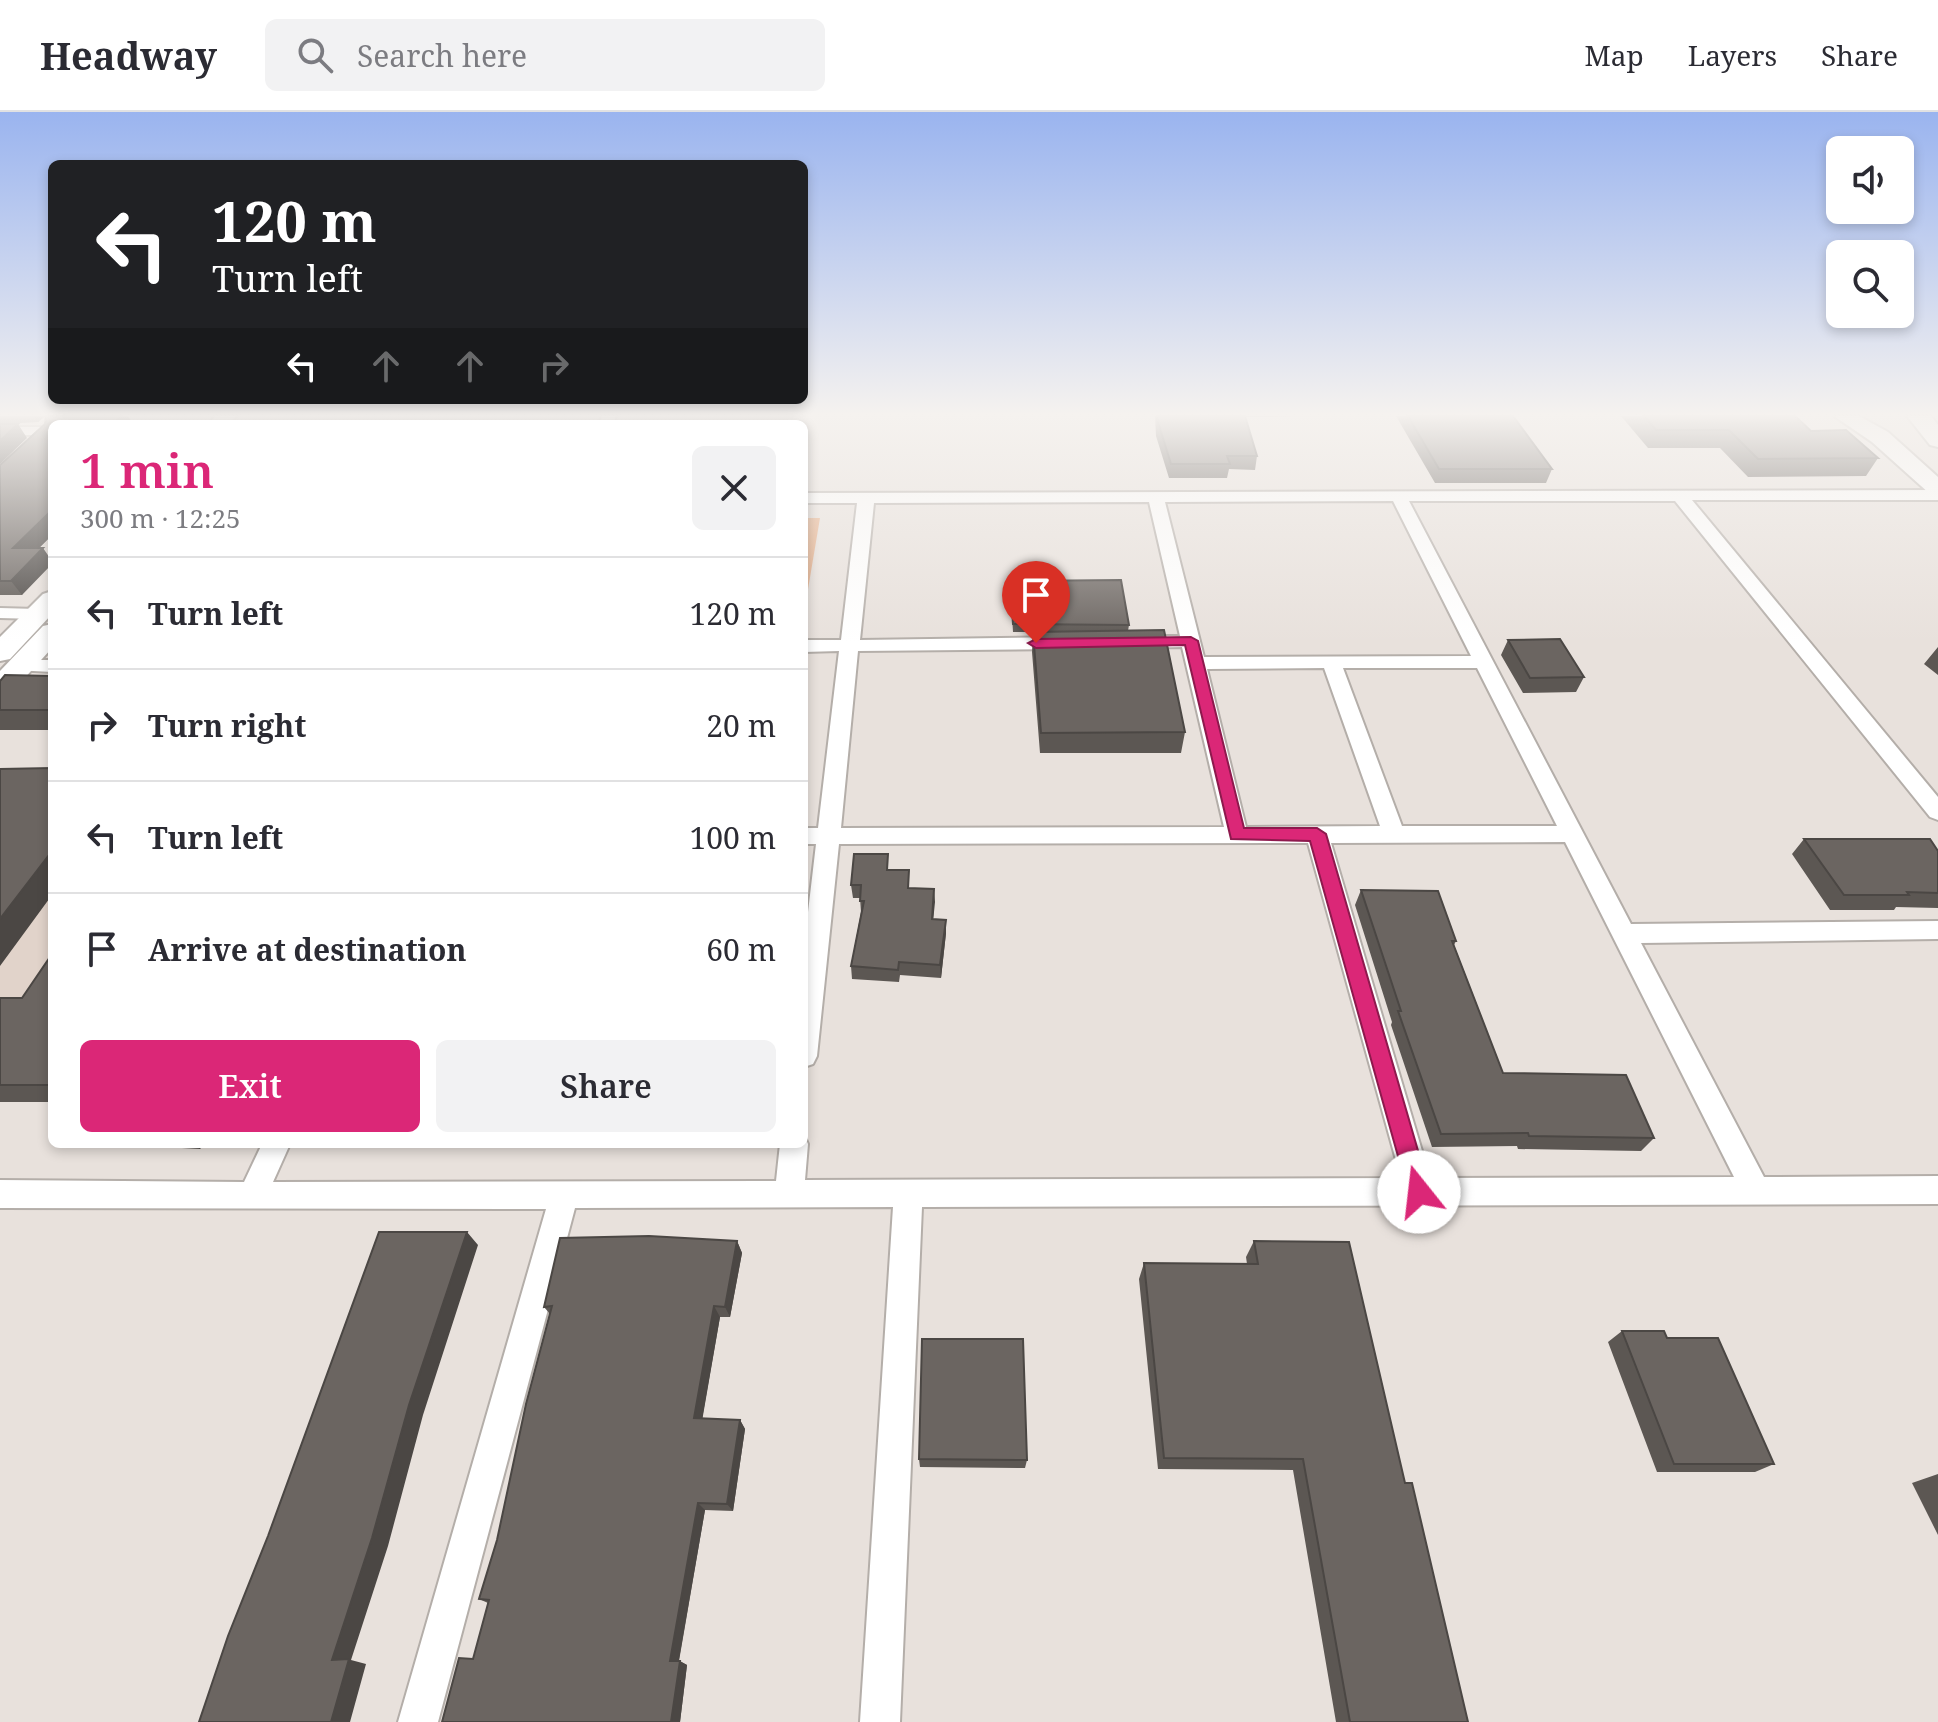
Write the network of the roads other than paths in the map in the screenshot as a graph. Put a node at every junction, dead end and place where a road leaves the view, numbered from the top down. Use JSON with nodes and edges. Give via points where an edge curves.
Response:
{"nodes":[{"id":1,"x":1938,"y":492,"type":"edge"},
{"id":2,"x":1679,"y":495,"type":"junction"},
{"id":3,"x":1398,"y":496,"type":"junction"},
{"id":4,"x":1156,"y":497,"type":"junction"},
{"id":5,"x":808,"y":498,"type":"edge"},
{"id":6,"x":866,"y":498,"type":"junction"},
{"id":7,"x":0,"y":613,"type":"edge"},
{"id":8,"x":47,"y":615,"type":"edge"},
{"id":9,"x":1191,"y":641,"type":"junction"},
{"id":10,"x":1113,"y":642,"type":"edge"},
{"id":11,"x":1082,"y":643,"type":"edge"},
{"id":12,"x":808,"y":646,"type":"edge"},
{"id":13,"x":849,"y":646,"type":"junction"},
{"id":14,"x":10,"y":659,"type":"edge"},
{"id":15,"x":1331,"y":662,"type":"junction"},
{"id":16,"x":1483,"y":662,"type":"junction"},
{"id":17,"x":1196,"y":663,"type":"junction"},
{"id":18,"x":48,"y":665,"type":"edge"},
{"id":19,"x":0,"y":688,"type":"edge"},
{"id":20,"x":1938,"y":812,"type":"edge"},
{"id":21,"x":1317,"y":834,"type":"junction"},
{"id":22,"x":1394,"y":834,"type":"junction"},
{"id":23,"x":1572,"y":834,"type":"junction"},
{"id":24,"x":1237,"y":835,"type":"junction"},
{"id":25,"x":808,"y":836,"type":"edge"},
{"id":26,"x":828,"y":836,"type":"junction"},
{"id":27,"x":1938,"y":930,"type":"edge"},
{"id":28,"x":1624,"y":934,"type":"junction"},
{"id":29,"x":808,"y":1019,"type":"edge"},
{"id":30,"x":274,"y":1148,"type":"edge"},
{"id":31,"x":794,"y":1148,"type":"edge"},
{"id":32,"x":1938,"y":1190,"type":"edge"},
{"id":33,"x":1756,"y":1191,"type":"junction"},
{"id":34,"x":1419,"y":1192,"type":"junction"},
{"id":35,"x":0,"y":1194,"type":"edge"},
{"id":36,"x":908,"y":1194,"type":"junction"},
{"id":37,"x":564,"y":1195,"type":"junction"},
{"id":38,"x":789,"y":1195,"type":"junction"},
{"id":39,"x":252,"y":1196,"type":"junction"},
{"id":40,"x":418,"y":1722,"type":"edge"},
{"id":41,"x":880,"y":1722,"type":"edge"}],
"edges":[{"from":1,"to":2,"type":"street"},
{"from":2,"to":3,"type":"street"},
{"from":2,"to":20,"type":"street"},
{"from":3,"to":4,"type":"street"},
{"from":3,"to":16,"type":"street"},
{"from":4,"to":6,"type":"street"},
{"from":4,"to":9,"type":"street"},
{"from":5,"to":6,"type":"street"},
{"from":6,"to":13,"type":"street"},
{"from":7,"to":8,"type":"street"},
{"from":8,"to":14,"type":"street"},
{"from":9,"to":10,"type":"street"},
{"from":9,"to":17,"type":"street"},
{"from":11,"to":13,"type":"street"},
{"from":12,"to":13,"type":"street"},
{"from":13,"to":26,"type":"street"},
{"from":14,"to":18,"type":"street"},
{"from":14,"to":19,"type":"street"},
{"from":15,"to":16,"type":"street"},
{"from":15,"to":17,"type":"street"},
{"from":15,"to":22,"type":"street"},
{"from":16,"to":23,"type":"street"},
{"from":17,"to":24,"type":"street"},
{"from":21,"to":22,"type":"street"},
{"from":21,"to":24,"type":"street"},
{"from":21,"to":34,"type":"street"},
{"from":22,"to":23,"type":"street"},
{"from":23,"to":28,"type":"street"},
{"from":24,"to":26,"type":"street"},
{"from":25,"to":26,"type":"street"},
{"from":26,"to":29,"type":"street"},
{"from":27,"to":28,"type":"street"},
{"from":28,"to":33,"type":"street"},
{"from":30,"to":39,"type":"street"},
{"from":31,"to":38,"type":"street"},
{"from":32,"to":33,"type":"street"},
{"from":33,"to":34,"type":"street"},
{"from":34,"to":36,"type":"street"},
{"from":35,"to":39,"type":"street"},
{"from":36,"to":38,"type":"street"},
{"from":36,"to":41,"type":"street"},
{"from":37,"to":38,"type":"street"},
{"from":37,"to":39,"type":"street"},
{"from":37,"to":40,"type":"street"}]}
